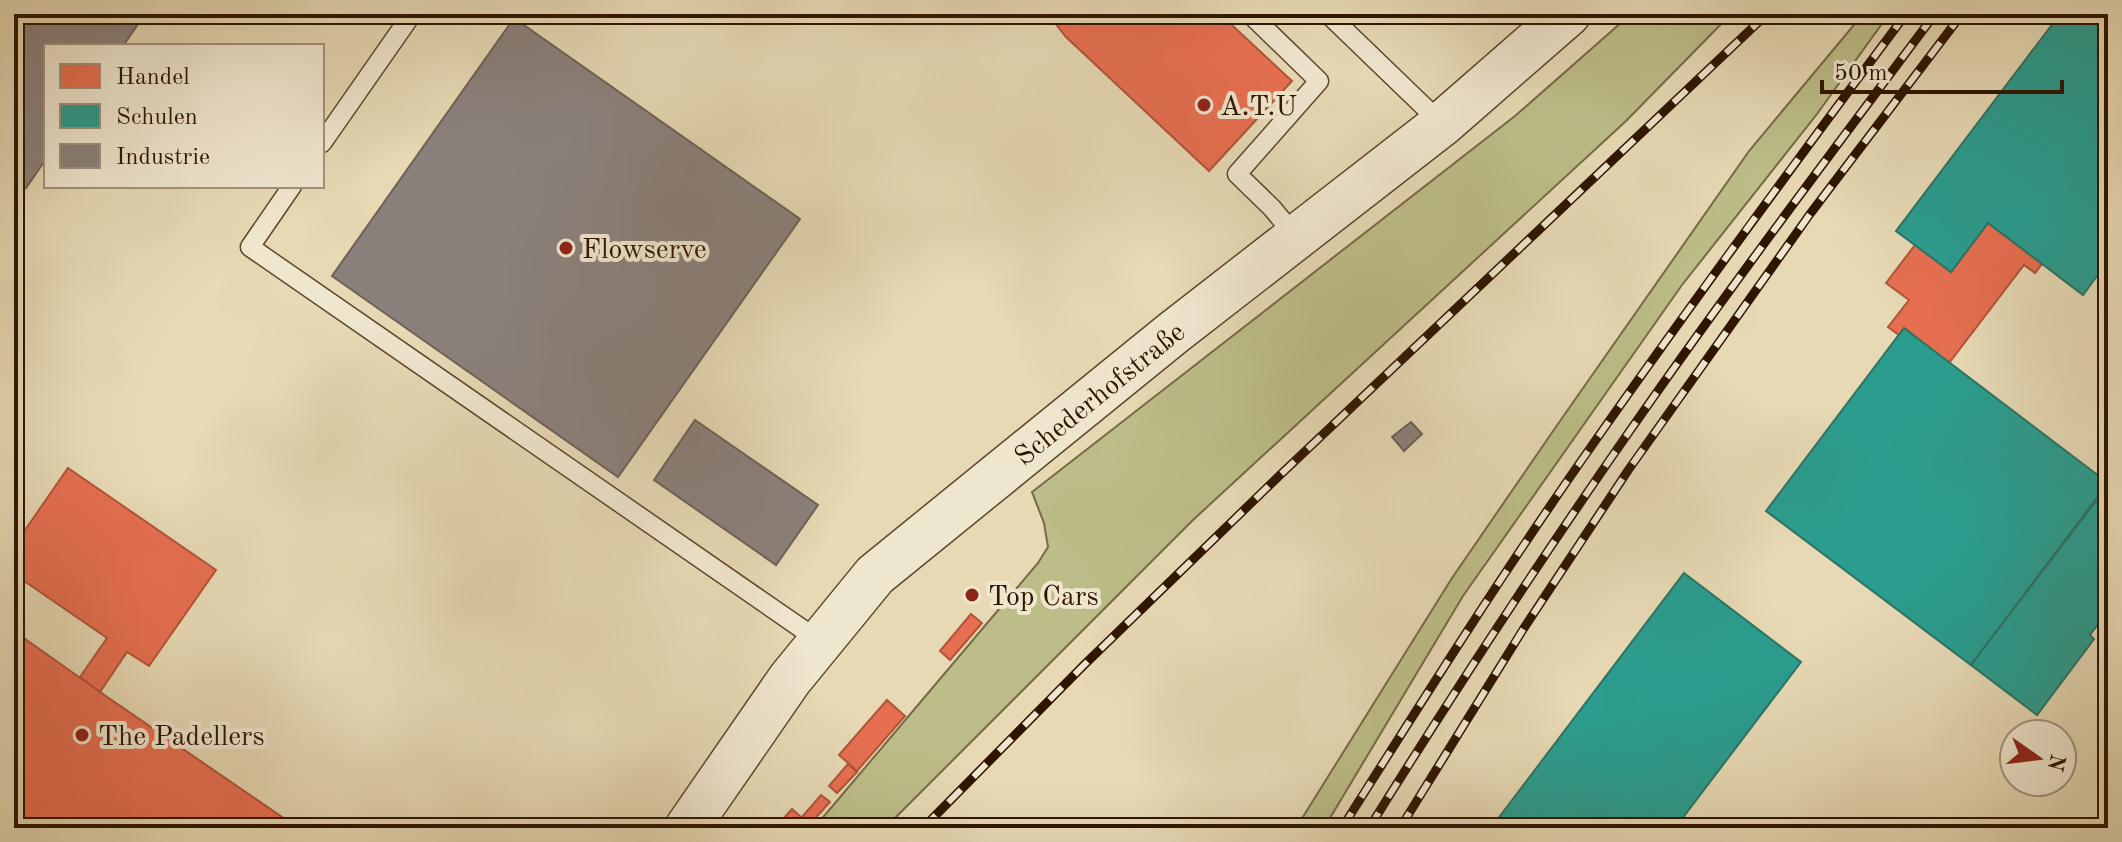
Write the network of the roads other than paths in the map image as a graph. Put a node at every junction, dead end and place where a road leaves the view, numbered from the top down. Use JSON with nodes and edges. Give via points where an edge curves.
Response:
{"nodes":[{"id":1,"x":412,"y":14,"type":"edge"},
{"id":2,"x":1250,"y":14,"type":"edge"},
{"id":3,"x":1328,"y":14,"type":"edge"},
{"id":4,"x":1568,"y":14,"type":"edge"},
{"id":5,"x":1442,"y":124,"type":"junction"},
{"id":6,"x":324,"y":140,"type":"edge"},
{"id":7,"x":291,"y":188,"type":"edge"},
{"id":8,"x":1296,"y":237,"type":"junction"},
{"id":9,"x":821,"y":642,"type":"junction"},
{"id":10,"x":687,"y":828,"type":"edge"}],
"edges":[{"from":1,"to":6,"type":"lane"},
{"from":2,"to":8,"type":"lane","via":[[1319,81],[1237,174]]},
{"from":3,"to":5,"type":"lane"},
{"from":4,"to":5,"type":"street","name":"Schederhofstraße"},
{"from":5,"to":8,"type":"street","name":"Schederhofstraße"},
{"from":7,"to":9,"type":"lane","via":[[250,247]]},
{"from":8,"to":9,"type":"street","name":"Schederhofstraße","via":[[875,575]]},
{"from":9,"to":10,"type":"street","name":"Schederhofstraße"}]}
